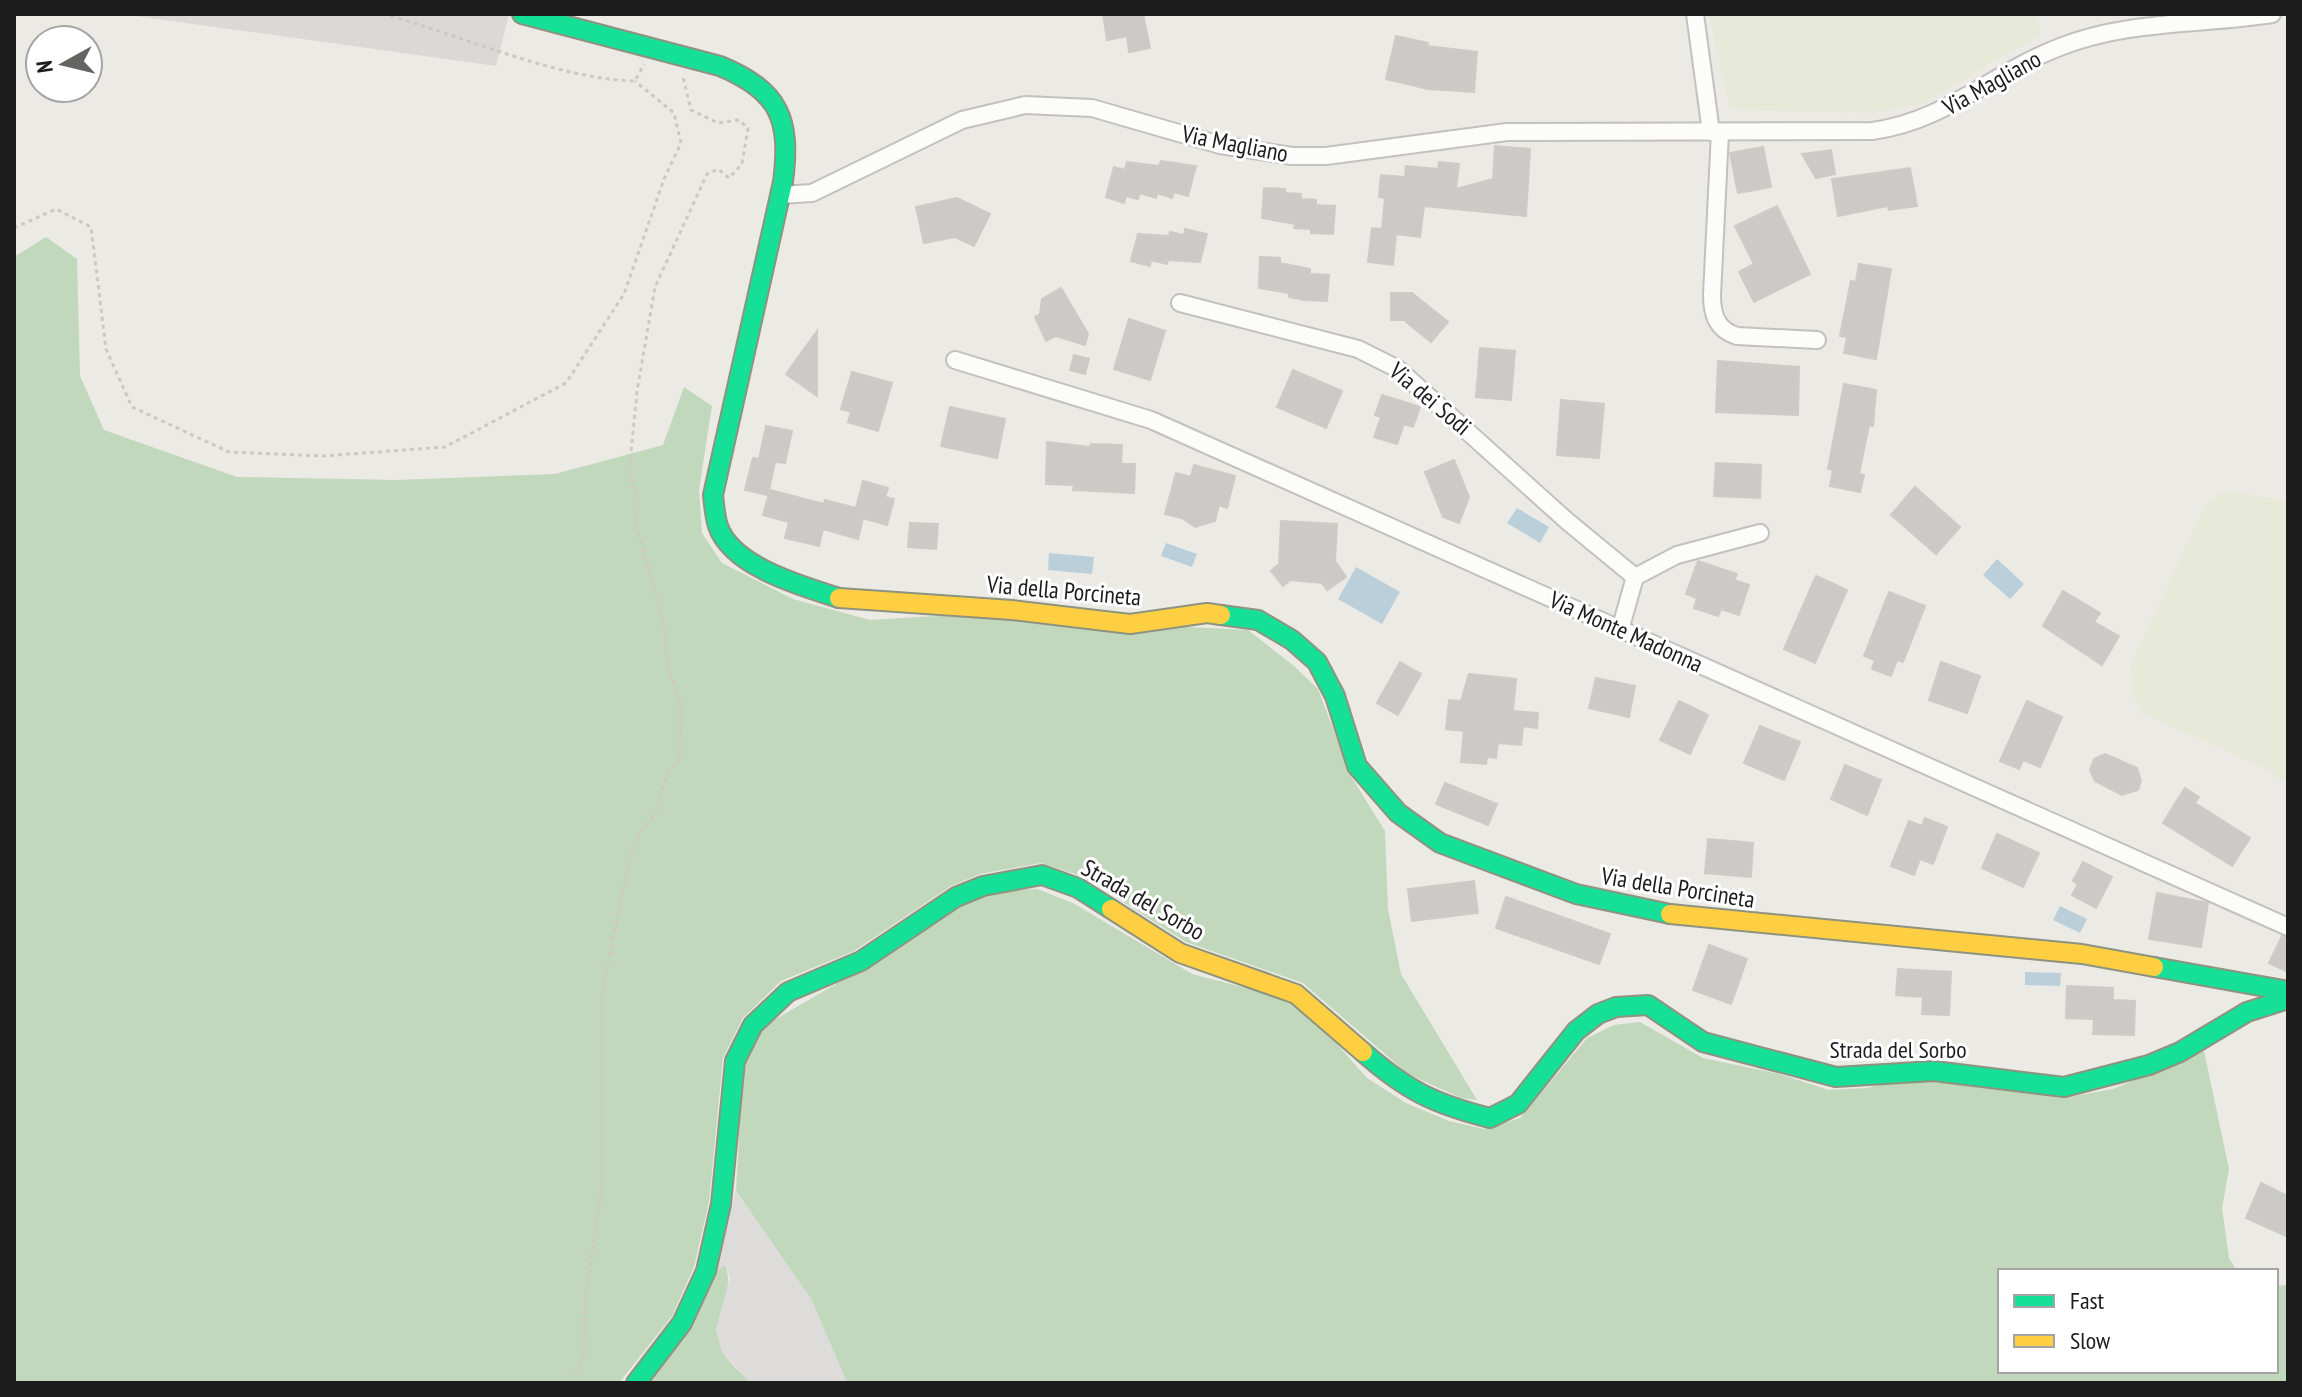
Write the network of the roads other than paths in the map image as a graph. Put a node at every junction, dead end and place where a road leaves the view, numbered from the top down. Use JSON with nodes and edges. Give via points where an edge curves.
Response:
{"nodes":[{"id":1,"x":522,"y":14,"type":"edge"},
{"id":2,"x":1695,"y":14,"type":"edge"},
{"id":3,"x":2272,"y":14,"type":"edge"},
{"id":4,"x":1715,"y":132,"type":"junction"},
{"id":5,"x":780,"y":195,"type":"junction"},
{"id":6,"x":1180,"y":303,"type":"dead end"},
{"id":7,"x":1817,"y":340,"type":"dead end"},
{"id":8,"x":955,"y":360,"type":"dead end"},
{"id":9,"x":1760,"y":533,"type":"dead end"},
{"id":10,"x":1635,"y":577,"type":"junction"},
{"id":11,"x":1620,"y":630,"type":"junction"},
{"id":12,"x":2288,"y":927,"type":"edge"},
{"id":13,"x":2288,"y":991,"type":"edge"},
{"id":14,"x":2288,"y":999,"type":"edge"},
{"id":15,"x":636,"y":1383,"type":"edge"}],
"edges":[{"from":1,"to":5,"type":"street","name":"Via della Porcineta","via":[[677,53],[757,83],[768,95],[784,137]]},
{"from":2,"to":4,"type":"street"},
{"from":3,"to":4,"type":"street","name":"Via Magliano","via":[[2131,28],[2077,41],[2022,64],[1939,113],[1900,127]]},
{"from":4,"to":5,"type":"street","name":"Via Magliano","via":[[1507,132],[1292,156],[1220,145],[1092,108],[1025,105],[962,120],[812,193]]},
{"from":4,"to":7,"type":"street","via":[[1712,295],[1717,321],[1737,336]]},
{"from":5,"to":13,"type":"street","name":"Via della Porcineta","via":[[713,495],[725,541],[745,560],[817,592],[871,604],[1012,610],[1130,624],[1207,613],[1258,620],[1317,662],[1335,696],[1357,766],[1416,828],[1452,848],[1610,904],[1800,929],[2082,954]]},
{"from":6,"to":10,"type":"street","name":"Via dei Sodi","via":[[1358,349],[1398,369]]},
{"from":8,"to":11,"type":"street","name":"Via Monte Madonna","via":[[1151,420]]},
{"from":9,"to":10,"type":"street","via":[[1677,555]]},
{"from":10,"to":11,"type":"street"},
{"from":11,"to":12,"type":"street","name":"Via Monte Madonna"},
{"from":14,"to":15,"type":"street","name":"Strada del Sorbo","via":[[2247,1012],[2149,1065],[2064,1087],[1934,1071],[1836,1077],[1703,1042],[1648,1005],[1616,1007],[1576,1031],[1518,1104],[1490,1118],[1401,1085],[1296,994],[1180,953],[1078,888],[1042,875],[983,886],[956,897],[861,961],[788,992],[753,1025],[735,1061],[721,1204],[706,1271],[682,1323]]}]}
